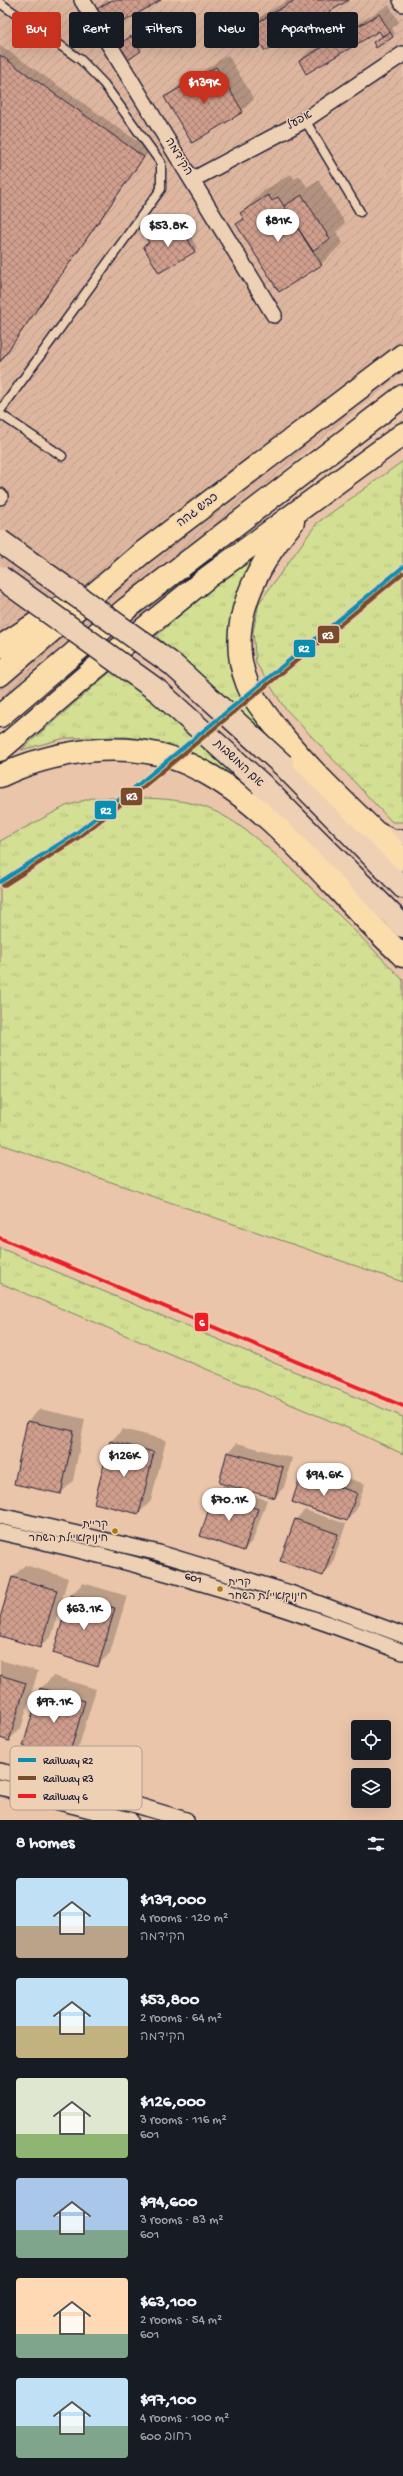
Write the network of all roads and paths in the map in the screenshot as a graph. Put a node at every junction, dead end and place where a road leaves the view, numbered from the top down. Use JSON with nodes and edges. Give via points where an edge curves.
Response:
{"nodes":[{"id":1,"x":82,"y":0,"type":"edge"},
{"id":2,"x":401,"y":0,"type":"edge"},
{"id":3,"x":0,"y":3,"type":"edge"},
{"id":4,"x":403,"y":4,"type":"edge"},
{"id":5,"x":403,"y":54,"type":"edge"},
{"id":6,"x":305,"y":120,"type":"junction"},
{"id":7,"x":192,"y":180,"type":"junction"},
{"id":8,"x":360,"y":212,"type":"dead end"},
{"id":9,"x":274,"y":315,"type":"dead end"},
{"id":10,"x":403,"y":354,"type":"edge"},
{"id":11,"x":403,"y":396,"type":"edge"},
{"id":12,"x":0,"y":412,"type":"edge"},
{"id":13,"x":403,"y":434,"type":"edge"},
{"id":14,"x":62,"y":456,"type":"dead end"},
{"id":15,"x":310,"y":502,"type":"junction"},
{"id":16,"x":0,"y":541,"type":"edge"},
{"id":17,"x":142,"y":553,"type":"junction"},
{"id":18,"x":0,"y":577,"type":"edge"},
{"id":19,"x":0,"y":647,"type":"edge"},
{"id":20,"x":0,"y":675,"type":"edge"},
{"id":21,"x":0,"y":716,"type":"edge"},
{"id":22,"x":0,"y":750,"type":"edge"},
{"id":23,"x":0,"y":776,"type":"edge"},
{"id":24,"x":367,"y":823,"type":"junction"},
{"id":25,"x":403,"y":838,"type":"edge"},
{"id":26,"x":403,"y":859,"type":"edge"},
{"id":27,"x":403,"y":887,"type":"edge"},
{"id":28,"x":403,"y":926,"type":"edge"},
{"id":29,"x":403,"y":956,"type":"edge"},
{"id":30,"x":0,"y":1516,"type":"edge"},
{"id":31,"x":0,"y":1532,"type":"edge"},
{"id":32,"x":403,"y":1635,"type":"edge"},
{"id":33,"x":403,"y":1652,"type":"edge"},
{"id":34,"x":0,"y":1771,"type":"edge"},
{"id":35,"x":10,"y":1773,"type":"edge"},
{"id":36,"x":0,"y":1787,"type":"edge"},
{"id":37,"x":10,"y":1790,"type":"edge"},
{"id":38,"x":142,"y":1807,"type":"edge"},
{"id":39,"x":81,"y":1810,"type":"edge"},
{"id":40,"x":99,"y":1815,"type":"edge"},
{"id":41,"x":130,"y":1820,"type":"edge"},
{"id":42,"x":186,"y":1820,"type":"edge"}],
"edges":[{"from":1,"to":7,"type":"street","name":"הקידמה"},
{"from":2,"to":4,"type":"street"},
{"from":3,"to":12,"type":"lane","via":[[80,60],[104,84],[161,163],[161,189]]},
{"from":5,"to":6,"type":"street","name":"אפעל"},
{"from":6,"to":7,"type":"street","name":"אפעל"},
{"from":6,"to":8,"type":"lane"},
{"from":7,"to":9,"type":"street","name":"הקידמה"},
{"from":10,"to":17,"type":"highway","name":"כביש גהה"},
{"from":11,"to":21,"type":"highway","via":[[126,609]]},
{"from":12,"to":14,"type":"lane"},
{"from":13,"to":15,"type":"highway"},
{"from":15,"to":22,"type":"highway","via":[[208,577],[94,669]]},
{"from":15,"to":24,"type":"highway","via":[[281,537],[246,598],[241,618],[241,662],[246,682],[281,734]]},
{"from":16,"to":27,"type":"main road","bridge":true,"via":[[172,664],[283,765]]},
{"from":17,"to":19,"type":"highway"},
{"from":17,"to":20,"type":"highway","name":"כביש גהה"},
{"from":18,"to":28,"type":"main road","name":"אם המושבות","bridge":true,"via":[[158,692],[261,784]]},
{"from":23,"to":29,"type":"highway","via":[[47,757],[103,749],[130,750],[187,763],[214,778],[261,813]]},
{"from":24,"to":25,"type":"street","via":[[386,835]]},
{"from":24,"to":26,"type":"highway"},
{"from":30,"to":32,"type":"street","name":"601","via":[[159,1553],[290,1593]]},
{"from":31,"to":33,"type":"street","name":"601","via":[[163,1570],[285,1608]]},
{"from":34,"to":35,"type":"street"},
{"from":36,"to":37,"type":"street"},
{"from":38,"to":42,"type":"street"},
{"from":39,"to":40,"type":"street"},
{"from":40,"to":41,"type":"street"}]}
